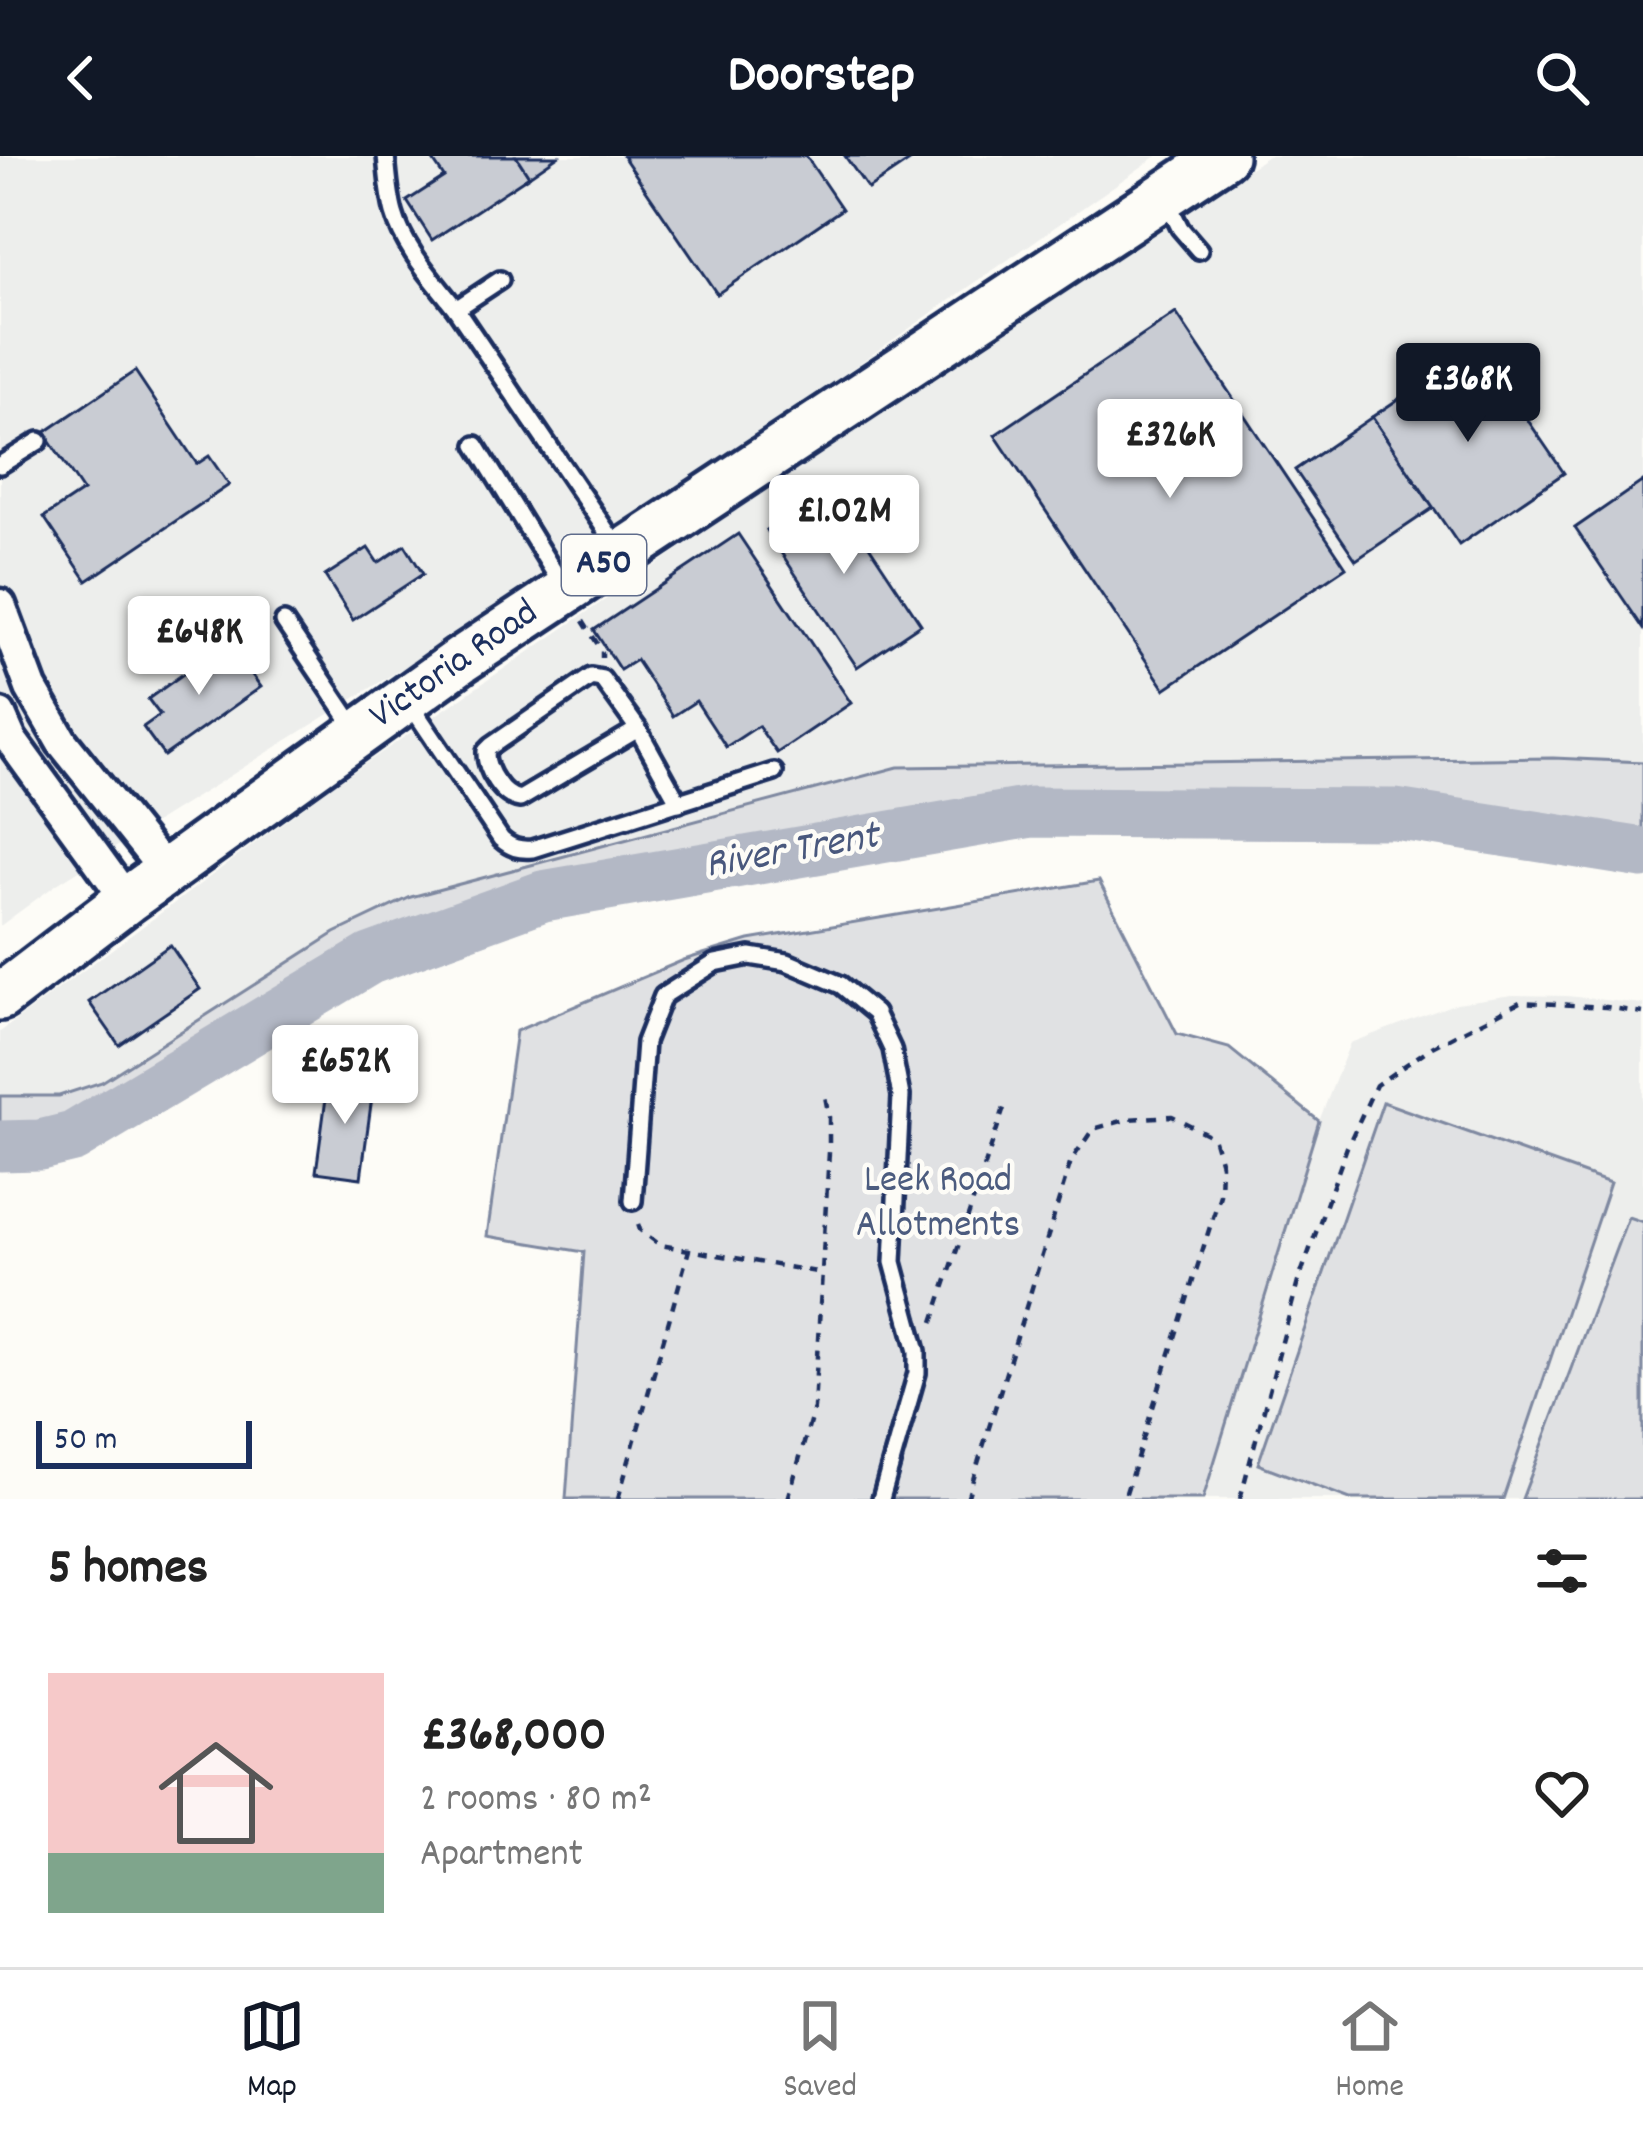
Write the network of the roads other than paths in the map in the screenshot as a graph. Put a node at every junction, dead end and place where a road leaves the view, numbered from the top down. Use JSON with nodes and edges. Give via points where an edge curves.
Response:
{"nodes":[{"id":1,"x":386,"y":156,"type":"edge"},
{"id":2,"x":1224,"y":156,"type":"edge"},
{"id":3,"x":1164,"y":196,"type":"junction"},
{"id":4,"x":1198,"y":250,"type":"dead end"},
{"id":5,"x":500,"y":280,"type":"dead end"},
{"id":6,"x":456,"y":309,"type":"junction"},
{"id":7,"x":39,"y":441,"type":"dead end"},
{"id":8,"x":476,"y":445,"type":"dead end"},
{"id":9,"x":0,"y":466,"type":"edge"},
{"id":10,"x":591,"y":574,"type":"junction"},
{"id":11,"x":0,"y":605,"type":"edge"},
{"id":12,"x":284,"y":622,"type":"dead end"},
{"id":13,"x":407,"y":699,"type":"junction"},
{"id":14,"x":0,"y":715,"type":"edge"},
{"id":15,"x":638,"y":729,"type":"junction"},
{"id":16,"x":359,"y":733,"type":"junction"},
{"id":17,"x":774,"y":772,"type":"dead end"},
{"id":18,"x":679,"y":802,"type":"junction"},
{"id":19,"x":166,"y":872,"type":"junction"},
{"id":20,"x":127,"y":900,"type":"junction"},
{"id":21,"x":0,"y":997,"type":"edge"},
{"id":22,"x":633,"y":1201,"type":"road end"},
{"id":23,"x":880,"y":1499,"type":"edge"}],
"edges":[{"from":1,"to":6,"type":"lane","via":[[398,224]]},
{"from":2,"to":3,"type":"main road","name":"Victoria Road","number":"A50"},
{"from":3,"to":4,"type":"lane"},
{"from":3,"to":10,"type":"main road","name":"Victoria Road","number":"A50"},
{"from":5,"to":6,"type":"lane"},
{"from":6,"to":10,"type":"lane"},
{"from":7,"to":9,"type":"lane"},
{"from":8,"to":10,"type":"lane"},
{"from":10,"to":13,"type":"main road","name":"Victoria Road","number":"A50"},
{"from":11,"to":19,"type":"street","via":[[62,742]]},
{"from":12,"to":16,"type":"lane"},
{"from":13,"to":16,"type":"main road","name":"Victoria Road","number":"A50"},
{"from":13,"to":18,"type":"lane","via":[[501,839],[520,850]]},
{"from":14,"to":20,"type":"street"},
{"from":15,"to":15,"type":"lane","via":[[520,799],[505,792],[485,761],[486,751],[591,677],[602,679]]},
{"from":15,"to":18,"type":"lane"},
{"from":16,"to":19,"type":"main road","name":"Victoria Road","number":"A50"},
{"from":17,"to":18,"type":"lane"},
{"from":19,"to":20,"type":"main road","name":"Victoria Road","number":"A50"},
{"from":20,"to":21,"type":"main road","name":"Victoria Road","number":"A50"},
{"from":22,"to":23,"type":"lane","via":[[645,1042],[663,996],[715,963],[750,956],[788,962],[841,986],[875,1013],[901,1096],[893,1262],[917,1351]]}]}
